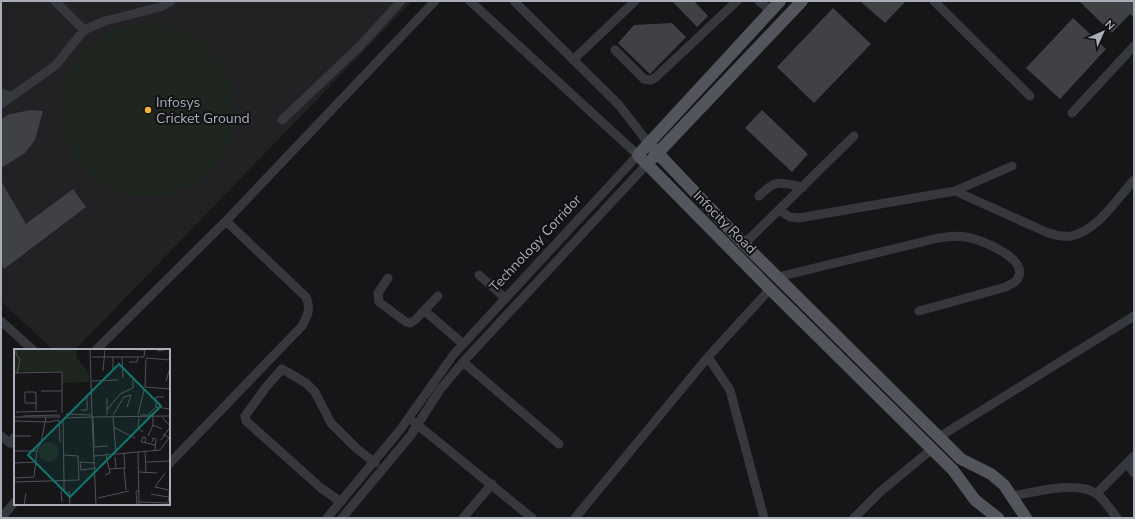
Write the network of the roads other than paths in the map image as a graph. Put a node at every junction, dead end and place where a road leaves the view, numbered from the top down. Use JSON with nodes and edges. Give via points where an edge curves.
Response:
{"nodes":[{"id":1,"x":55,"y":1,"type":"edge"},
{"id":2,"x":171,"y":1,"type":"edge"},
{"id":3,"x":401,"y":1,"type":"edge"},
{"id":4,"x":435,"y":1,"type":"edge"},
{"id":5,"x":470,"y":1,"type":"edge"},
{"id":6,"x":514,"y":1,"type":"edge"},
{"id":7,"x":635,"y":1,"type":"edge"},
{"id":8,"x":737,"y":1,"type":"edge"},
{"id":9,"x":760,"y":1,"type":"edge"},
{"id":10,"x":780,"y":1,"type":"edge"},
{"id":11,"x":802,"y":1,"type":"edge"},
{"id":12,"x":934,"y":1,"type":"edge"},
{"id":13,"x":771,"y":11,"type":"junction"},
{"id":14,"x":84,"y":30,"type":"junction"},
{"id":15,"x":1134,"y":46,"type":"edge"},
{"id":16,"x":615,"y":50,"type":"dead end"},
{"id":17,"x":573,"y":60,"type":"junction"},
{"id":18,"x":1,"y":93,"type":"edge"},
{"id":19,"x":1030,"y":96,"type":"dead end"},
{"id":20,"x":11,"y":97,"type":"junction"},
{"id":21,"x":1,"y":104,"type":"edge"},
{"id":22,"x":1072,"y":113,"type":"dead end"},
{"id":23,"x":282,"y":120,"type":"dead end"},
{"id":24,"x":854,"y":136,"type":"dead end"},
{"id":25,"x":649,"y":144,"type":"junction"},
{"id":26,"x":657,"y":154,"type":"junction"},
{"id":27,"x":638,"y":155,"type":"junction"},
{"id":28,"x":646,"y":164,"type":"junction"},
{"id":29,"x":1012,"y":166,"type":"dead end"},
{"id":30,"x":1134,"y":180,"type":"edge"},
{"id":31,"x":803,"y":187,"type":"junction"},
{"id":32,"x":955,"y":191,"type":"junction"},
{"id":33,"x":759,"y":196,"type":"dead end"},
{"id":34,"x":779,"y":210,"type":"junction"},
{"id":35,"x":226,"y":221,"type":"junction"},
{"id":36,"x":744,"y":244,"type":"junction"},
{"id":37,"x":480,"y":275,"type":"dead end"},
{"id":38,"x":778,"y":277,"type":"junction"},
{"id":39,"x":388,"y":278,"type":"dead end"},
{"id":40,"x":770,"y":290,"type":"junction"},
{"id":41,"x":438,"y":296,"type":"dead end"},
{"id":42,"x":505,"y":298,"type":"junction"},
{"id":43,"x":425,"y":311,"type":"junction"},
{"id":44,"x":919,"y":311,"type":"dead end"},
{"id":45,"x":1134,"y":316,"type":"edge"},
{"id":46,"x":1,"y":321,"type":"edge"},
{"id":47,"x":463,"y":344,"type":"junction"},
{"id":48,"x":32,"y":349,"type":"edge"},
{"id":49,"x":97,"y":349,"type":"edge"},
{"id":50,"x":708,"y":357,"type":"junction"},
{"id":51,"x":463,"y":362,"type":"junction"},
{"id":52,"x":409,"y":418,"type":"junction"},
{"id":53,"x":418,"y":425,"type":"junction"},
{"id":54,"x":1,"y":436,"type":"edge"},
{"id":55,"x":939,"y":437,"type":"junction"},
{"id":56,"x":14,"y":438,"type":"edge"},
{"id":57,"x":559,"y":444,"type":"dead end"},
{"id":58,"x":932,"y":450,"type":"junction"},
{"id":59,"x":1134,"y":456,"type":"edge"},
{"id":60,"x":962,"y":459,"type":"junction"},
{"id":61,"x":170,"y":463,"type":"edge"},
{"id":62,"x":375,"y":463,"type":"junction"},
{"id":63,"x":1127,"y":463,"type":"junction"},
{"id":64,"x":953,"y":470,"type":"junction"},
{"id":65,"x":1134,"y":472,"type":"edge"},
{"id":66,"x":492,"y":484,"type":"junction"},
{"id":67,"x":1096,"y":494,"type":"junction"},
{"id":68,"x":1013,"y":496,"type":"junction"},
{"id":69,"x":341,"y":502,"type":"junction"},
{"id":70,"x":14,"y":503,"type":"edge"},
{"id":71,"x":1,"y":518,"type":"edge"},
{"id":72,"x":327,"y":518,"type":"edge"},
{"id":73,"x":342,"y":518,"type":"edge"},
{"id":74,"x":463,"y":518,"type":"edge"},
{"id":75,"x":532,"y":518,"type":"edge"},
{"id":76,"x":575,"y":518,"type":"edge"},
{"id":77,"x":764,"y":518,"type":"edge"},
{"id":78,"x":854,"y":518,"type":"edge"},
{"id":79,"x":998,"y":518,"type":"edge"},
{"id":80,"x":1026,"y":518,"type":"edge"},
{"id":81,"x":1117,"y":518,"type":"edge"}],
"edges":[{"from":1,"to":14,"type":"street"},
{"from":2,"to":14,"type":"street","via":[[160,8],[123,16]]},
{"from":3,"to":23,"type":"street","via":[[360,46]]},
{"from":4,"to":35,"type":"street"},
{"from":5,"to":27,"type":"street","name":"Infocity Road"},
{"from":6,"to":17,"type":"street","name":"Infocity Road"},
{"from":7,"to":17,"type":"street"},
{"from":8,"to":16,"type":"street","via":[[655,78],[644,79]]},
{"from":9,"to":13,"type":"street"},
{"from":10,"to":13,"type":"main road","name":"Technology Corridor"},
{"from":11,"to":26,"type":"main road"},
{"from":12,"to":19,"type":"street"},
{"from":13,"to":25,"type":"main road","name":"Technology Corridor"},
{"from":14,"to":20,"type":"street","via":[[56,65]]},
{"from":15,"to":22,"type":"street"},
{"from":17,"to":25,"type":"street","name":"Infocity Road","via":[[619,105]]},
{"from":18,"to":20,"type":"street"},
{"from":20,"to":21,"type":"street"},
{"from":24,"to":31,"type":"street"},
{"from":25,"to":26,"type":"main road","name":"Infocity Road"},
{"from":25,"to":27,"type":"main road","name":"Technology Corridor"},
{"from":26,"to":28,"type":"main road"},
{"from":26,"to":36,"type":"main road","name":"Infocity Road"},
{"from":27,"to":28,"type":"main road","name":"Infocity Road"},
{"from":27,"to":42,"type":"street","name":"Technology Corridor"},
{"from":28,"to":40,"type":"main road","name":"Infocity Road"},
{"from":28,"to":51,"type":"street"},
{"from":29,"to":32,"type":"street"},
{"from":30,"to":32,"type":"street","via":[[1089,228],[1070,236],[1046,232]]},
{"from":31,"to":33,"type":"street","via":[[775,183]]},
{"from":31,"to":34,"type":"street"},
{"from":32,"to":34,"type":"street","via":[[799,218],[790,217]]},
{"from":34,"to":36,"type":"street"},
{"from":35,"to":49,"type":"street"},
{"from":35,"to":61,"type":"street","via":[[306,297],[310,305],[308,316],[302,326]]},
{"from":36,"to":38,"type":"main road","name":"Infocity Road"},
{"from":37,"to":42,"type":"street"},
{"from":38,"to":44,"type":"street","via":[[938,238],[959,236],[968,237],[1002,251],[1019,266],[1016,281],[1006,287]]},
{"from":38,"to":55,"type":"main road","name":"Infocity Road"},
{"from":39,"to":43,"type":"street","via":[[378,293],[379,302],[383,306],[410,323]]},
{"from":40,"to":50,"type":"street"},
{"from":40,"to":58,"type":"main road","name":"Infocity Road"},
{"from":41,"to":43,"type":"street"},
{"from":42,"to":47,"type":"street","name":"Technology Corridor"},
{"from":43,"to":47,"type":"street"},
{"from":45,"to":55,"type":"street"},
{"from":46,"to":48,"type":"street"},
{"from":47,"to":52,"type":"street","name":"Technology Corridor"},
{"from":50,"to":76,"type":"street"},
{"from":50,"to":77,"type":"street","via":[[730,390]]},
{"from":51,"to":53,"type":"street","via":[[439,391]]},
{"from":51,"to":57,"type":"street"},
{"from":52,"to":53,"type":"street"},
{"from":52,"to":62,"type":"street","name":"Technology Corridor"},
{"from":53,"to":66,"type":"street"},
{"from":53,"to":73,"type":"street"},
{"from":54,"to":56,"type":"street","via":[[10,443]]},
{"from":55,"to":60,"type":"main road","name":"Infocity Road"},
{"from":58,"to":64,"type":"main road","name":"Infocity Road"},
{"from":58,"to":78,"type":"street","via":[[880,492]]},
{"from":59,"to":63,"type":"street"},
{"from":60,"to":64,"type":"main road","via":[[956,462]]},
{"from":60,"to":68,"type":"main road","name":"Infocity Road","via":[[991,474]]},
{"from":62,"to":69,"type":"street","name":"Technology Corridor"},
{"from":62,"to":69,"type":"street","via":[[331,423],[315,392],[306,383],[282,369],[245,416],[246,421],[321,488]]},
{"from":63,"to":65,"type":"street"},
{"from":63,"to":67,"type":"street"},
{"from":64,"to":79,"type":"main road","name":"Infocity Road","via":[[975,500]]},
{"from":66,"to":74,"type":"street"},
{"from":66,"to":75,"type":"street"},
{"from":67,"to":68,"type":"street","via":[[1072,488]]},
{"from":67,"to":81,"type":"street"},
{"from":68,"to":80,"type":"main road","name":"Infocity Road"},
{"from":69,"to":72,"type":"street","name":"Technology Corridor"},
{"from":70,"to":71,"type":"street"}]}
